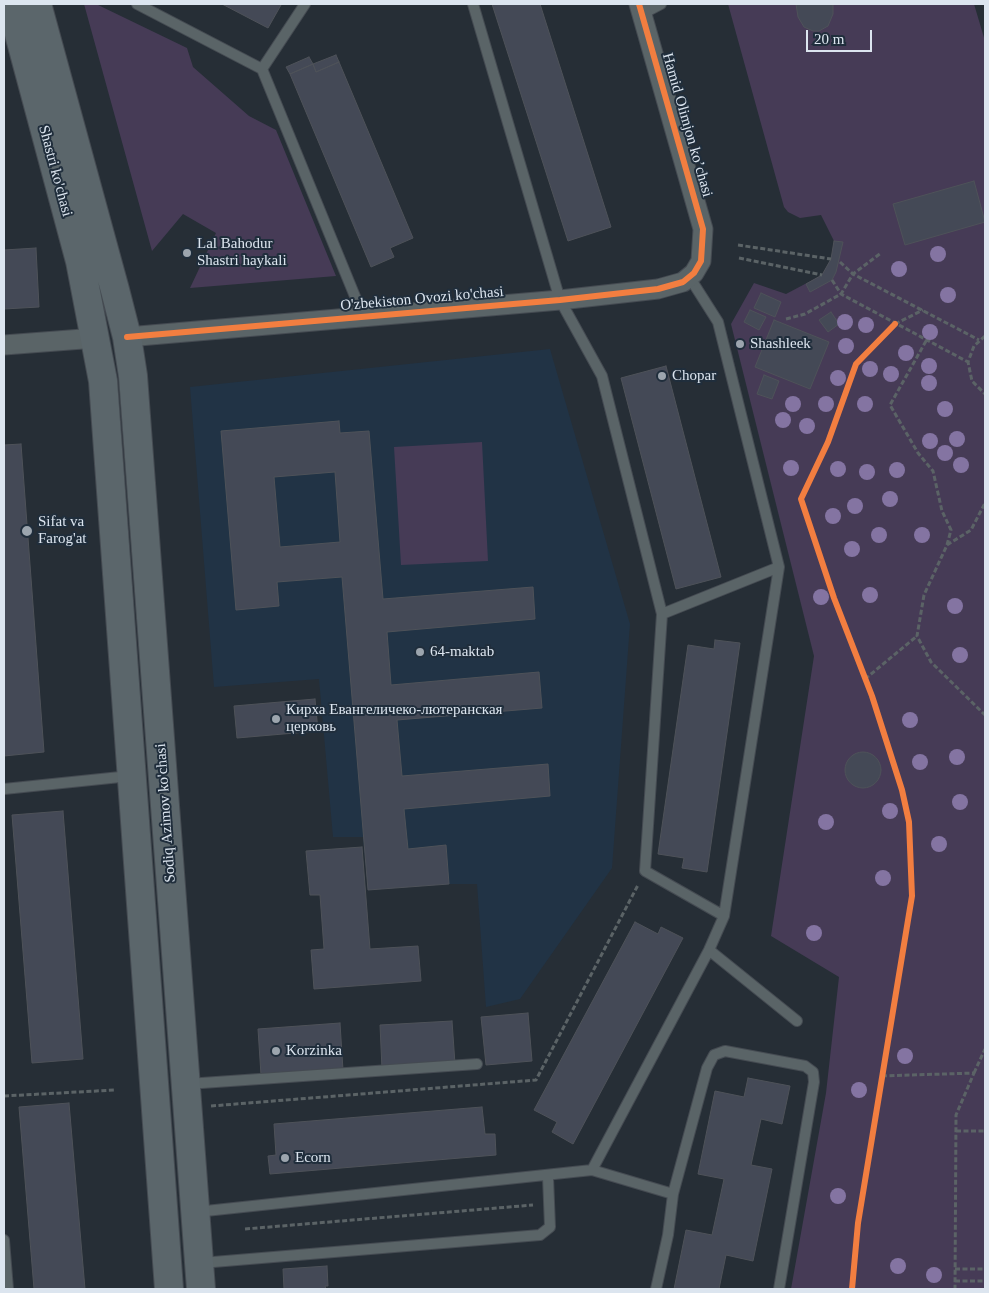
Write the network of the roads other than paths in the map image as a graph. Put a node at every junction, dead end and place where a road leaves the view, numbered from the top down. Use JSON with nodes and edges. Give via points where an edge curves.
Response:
{"nodes":[{"id":1,"x":11,"y":4,"type":"edge"},
{"id":2,"x":37,"y":4,"type":"edge"},
{"id":3,"x":137,"y":4,"type":"edge"},
{"id":4,"x":305,"y":4,"type":"edge"},
{"id":5,"x":473,"y":4,"type":"edge"},
{"id":6,"x":662,"y":4,"type":"edge"},
{"id":7,"x":640,"y":9,"type":"edge"},
{"id":8,"x":262,"y":69,"type":"junction"},
{"id":9,"x":690,"y":278,"type":"junction"},
{"id":10,"x":560,"y":300,"type":"junction"},
{"id":11,"x":363,"y":316,"type":"junction"},
{"id":12,"x":127,"y":337,"type":"junction"},
{"id":13,"x":96,"y":338,"type":"junction"},
{"id":14,"x":4,"y":345,"type":"edge"},
{"id":15,"x":779,"y":567,"type":"junction"},
{"id":16,"x":662,"y":614,"type":"junction"},
{"id":17,"x":131,"y":776,"type":"junction"},
{"id":18,"x":4,"y":789,"type":"edge"},
{"id":19,"x":724,"y":916,"type":"junction"},
{"id":20,"x":709,"y":950,"type":"junction"},
{"id":21,"x":797,"y":1021,"type":"dead end"},
{"id":22,"x":477,"y":1064,"type":"dead end"},
{"id":23,"x":187,"y":1096,"type":"junction"},
{"id":24,"x":592,"y":1170,"type":"junction"},
{"id":25,"x":548,"y":1177,"type":"junction"},
{"id":26,"x":673,"y":1194,"type":"junction"},
{"id":27,"x":196,"y":1212,"type":"junction"},
{"id":28,"x":4,"y":1240,"type":"edge"},
{"id":29,"x":200,"y":1276,"type":"edge"},
{"id":30,"x":8,"y":1289,"type":"edge"},
{"id":31,"x":169,"y":1289,"type":"edge"},
{"id":32,"x":656,"y":1289,"type":"edge"},
{"id":33,"x":779,"y":1289,"type":"edge"}],
"edges":[{"from":1,"to":13,"type":"main road","name":"Shastri ko'chasi","via":[[80,261]]},
{"from":2,"to":12,"type":"main road","name":"Shastri ko'chasi"},
{"from":3,"to":8,"type":"lane"},
{"from":4,"to":8,"type":"lane"},
{"from":5,"to":10,"type":"lane"},
{"from":6,"to":7,"type":"lane"},
{"from":7,"to":9,"type":"street","name":"Hamid Olimjon ko’chasi","via":[[702,221],[703,254]]},
{"from":8,"to":11,"type":"lane"},
{"from":9,"to":10,"type":"street","name":"O'zbekiston Ovozi ko'chasi","via":[[675,286],[658,289]]},
{"from":9,"to":15,"type":"lane","via":[[718,322]]},
{"from":10,"to":11,"type":"street","name":"O'zbekiston Ovozi ko'chasi"},
{"from":10,"to":16,"type":"lane","via":[[602,376]]},
{"from":11,"to":12,"type":"street","name":"O'zbekiston Ovozi ko'chasi"},
{"from":12,"to":13,"type":"main road","name":"O'zbekiston Ovozi ko'chasi"},
{"from":12,"to":23,"type":"main road","name":"Sodiq Azimov ko'chasi","via":[[134,386]]},
{"from":13,"to":14,"type":"street","name":"O'zbekiston Ovozi ko'chasi"},
{"from":13,"to":17,"type":"main road","via":[[103,381]]},
{"from":15,"to":16,"type":"lane"},
{"from":15,"to":19,"type":"lane"},
{"from":16,"to":19,"type":"lane","via":[[645,870]]},
{"from":17,"to":18,"type":"lane"},
{"from":17,"to":31,"type":"main road"},
{"from":19,"to":20,"type":"lane"},
{"from":20,"to":21,"type":"lane"},
{"from":20,"to":24,"type":"lane"},
{"from":22,"to":23,"type":"lane"},
{"from":23,"to":27,"type":"main road","name":"Sodiq Azimov ko'chasi"},
{"from":24,"to":25,"type":"lane"},
{"from":24,"to":26,"type":"lane"},
{"from":25,"to":27,"type":"lane"},
{"from":25,"to":29,"type":"lane","via":[[550,1227],[540,1235]]},
{"from":26,"to":32,"type":"lane"},
{"from":26,"to":33,"type":"lane","via":[[706,1068],[714,1055],[725,1051],[805,1066],[812,1072],[814,1082]]},
{"from":27,"to":29,"type":"main road","name":"Sodiq Azimov ko'chasi"},
{"from":28,"to":30,"type":"lane"}]}
